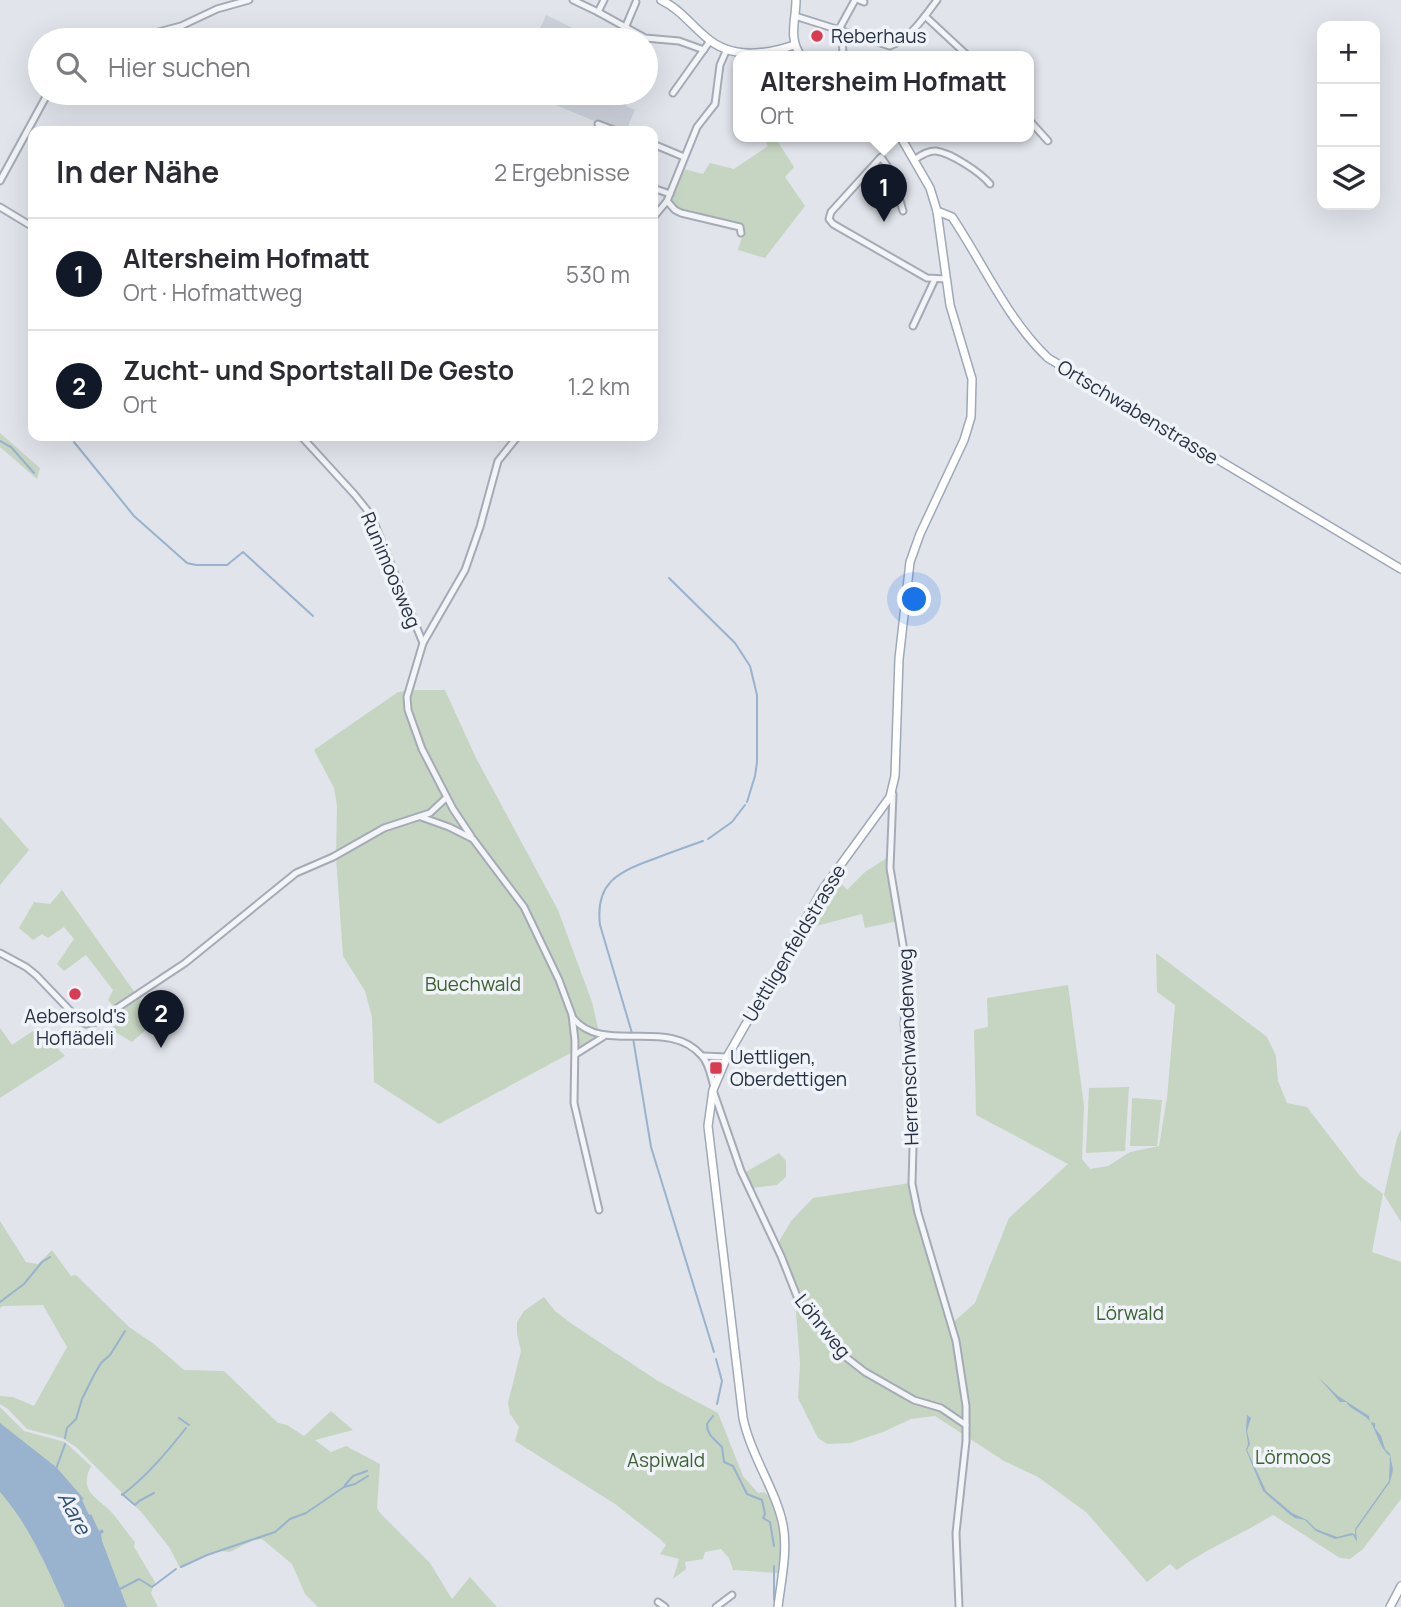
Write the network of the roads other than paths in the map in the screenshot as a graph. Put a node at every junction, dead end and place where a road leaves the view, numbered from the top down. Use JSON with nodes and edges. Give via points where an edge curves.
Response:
{"nodes":[{"id":1,"x":249,"y":0,"type":"edge"},
{"id":2,"x":573,"y":0,"type":"edge"},
{"id":3,"x":604,"y":0,"type":"edge"},
{"id":4,"x":661,"y":0,"type":"edge"},
{"id":5,"x":796,"y":0,"type":"edge"},
{"id":6,"x":937,"y":0,"type":"edge"},
{"id":7,"x":860,"y":1,"type":"edge"},
{"id":8,"x":636,"y":2,"type":"edge"},
{"id":9,"x":598,"y":12,"type":"junction"},
{"id":10,"x":795,"y":16,"type":"junction"},
{"id":11,"x":925,"y":16,"type":"junction"},
{"id":12,"x":626,"y":26,"type":"junction"},
{"id":13,"x":172,"y":28,"type":"edge"},
{"id":14,"x":629,"y":28,"type":"edge"},
{"id":15,"x":840,"y":31,"type":"junction"},
{"id":16,"x":658,"y":39,"type":"edge"},
{"id":17,"x":710,"y":41,"type":"junction"},
{"id":18,"x":794,"y":44,"type":"junction"},
{"id":19,"x":727,"y":49,"type":"junction"},
{"id":20,"x":704,"y":50,"type":"junction"},
{"id":21,"x":741,"y":51,"type":"edge"},
{"id":22,"x":772,"y":51,"type":"edge"},
{"id":23,"x":798,"y":51,"type":"edge"},
{"id":24,"x":843,"y":51,"type":"edge"},
{"id":25,"x":963,"y":51,"type":"edge"},
{"id":26,"x":673,"y":93,"type":"dead end"},
{"id":27,"x":41,"y":105,"type":"edge"},
{"id":28,"x":598,"y":124,"type":"dead end"},
{"id":29,"x":30,"y":126,"type":"edge"},
{"id":30,"x":603,"y":126,"type":"edge"},
{"id":31,"x":1034,"y":126,"type":"edge"},
{"id":32,"x":28,"y":130,"type":"edge"},
{"id":33,"x":1048,"y":141,"type":"dead end"},
{"id":34,"x":904,"y":142,"type":"edge"},
{"id":35,"x":658,"y":146,"type":"edge"},
{"id":36,"x":684,"y":157,"type":"junction"},
{"id":37,"x":914,"y":160,"type":"junction"},
{"id":38,"x":0,"y":181,"type":"edge"},
{"id":39,"x":990,"y":184,"type":"dead end"},
{"id":40,"x":658,"y":191,"type":"edge"},
{"id":41,"x":668,"y":197,"type":"junction"},
{"id":42,"x":0,"y":207,"type":"edge"},
{"id":43,"x":658,"y":211,"type":"edge"},
{"id":44,"x":903,"y":211,"type":"dead end"},
{"id":45,"x":937,"y":211,"type":"junction"},
{"id":46,"x":940,"y":223,"type":"junction"},
{"id":47,"x":28,"y":224,"type":"edge"},
{"id":48,"x":958,"y":227,"type":"junction"},
{"id":49,"x":741,"y":233,"type":"dead end"},
{"id":50,"x":935,"y":279,"type":"junction"},
{"id":51,"x":946,"y":279,"type":"junction"},
{"id":52,"x":913,"y":326,"type":"dead end"},
{"id":53,"x":306,"y":441,"type":"edge"},
{"id":54,"x":514,"y":441,"type":"edge"},
{"id":55,"x":1401,"y":569,"type":"edge"},
{"id":56,"x":422,"y":643,"type":"junction"},
{"id":57,"x":892,"y":791,"type":"junction"},
{"id":58,"x":446,"y":798,"type":"junction"},
{"id":59,"x":882,"y":811,"type":"junction"},
{"id":60,"x":892,"y":816,"type":"junction"},
{"id":61,"x":421,"y":817,"type":"junction"},
{"id":62,"x":473,"y":839,"type":"junction"},
{"id":63,"x":0,"y":953,"type":"edge"},
{"id":64,"x":572,"y":1015,"type":"junction"},
{"id":65,"x":605,"y":1036,"type":"junction"},
{"id":66,"x":576,"y":1054,"type":"junction"},
{"id":67,"x":703,"y":1056,"type":"junction"},
{"id":68,"x":727,"y":1057,"type":"junction"},
{"id":69,"x":713,"y":1088,"type":"junction"},
{"id":70,"x":599,"y":1210,"type":"dead end"},
{"id":71,"x":966,"y":1424,"type":"junction"},
{"id":72,"x":1401,"y":1586,"type":"edge"},
{"id":73,"x":732,"y":1594,"type":"dead end"},
{"id":74,"x":658,"y":1602,"type":"dead end"},
{"id":75,"x":665,"y":1607,"type":"edge"},
{"id":76,"x":716,"y":1607,"type":"edge"},
{"id":77,"x":778,"y":1607,"type":"edge"},
{"id":78,"x":959,"y":1607,"type":"edge"},
{"id":79,"x":1390,"y":1607,"type":"edge"}],
"edges":[{"from":1,"to":13,"type":"street"},
{"from":2,"to":9,"type":"street"},
{"from":3,"to":9,"type":"street"},
{"from":4,"to":17,"type":"main road"},
{"from":5,"to":10,"type":"main road"},
{"from":6,"to":11,"type":"street"},
{"from":7,"to":15,"type":"street"},
{"from":8,"to":12,"type":"street"},
{"from":9,"to":12,"type":"street"},
{"from":10,"to":15,"type":"street"},
{"from":10,"to":18,"type":"main road"},
{"from":11,"to":15,"type":"street","via":[[893,45]]},
{"from":11,"to":25,"type":"street"},
{"from":12,"to":14,"type":"street"},
{"from":15,"to":24,"type":"street"},
{"from":16,"to":20,"type":"street"},
{"from":17,"to":19,"type":"main road"},
{"from":17,"to":20,"type":"street"},
{"from":18,"to":22,"type":"main road"},
{"from":18,"to":23,"type":"main road"},
{"from":19,"to":21,"type":"main road"},
{"from":19,"to":36,"type":"street","via":[[715,104],[697,127]]},
{"from":20,"to":26,"type":"street"},
{"from":27,"to":29,"type":"street"},
{"from":28,"to":30,"type":"street"},
{"from":31,"to":33,"type":"street"},
{"from":32,"to":38,"type":"street"},
{"from":34,"to":37,"type":"main road"},
{"from":35,"to":36,"type":"street"},
{"from":36,"to":41,"type":"street"},
{"from":37,"to":39,"type":"street","via":[[938,152],[974,167]]},
{"from":37,"to":45,"type":"main road"},
{"from":40,"to":41,"type":"street"},
{"from":41,"to":43,"type":"street"},
{"from":41,"to":49,"type":"street","via":[[681,213],[740,227]]},
{"from":42,"to":47,"type":"street"},
{"from":44,"to":50,"type":"street","via":[[892,173],[881,157],[831,212],[830,219],[918,274]]},
{"from":45,"to":46,"type":"main road","name":"Uettligenfeldstrasse"},
{"from":45,"to":48,"type":"main road","name":"Ortschwabenstrasse","via":[[950,216]]},
{"from":46,"to":48,"type":"main road"},
{"from":46,"to":51,"type":"main road","name":"Uettligenfeldstrasse"},
{"from":48,"to":55,"type":"main road","name":"Ortschwabenstrasse","via":[[1019,324],[1048,358]]},
{"from":50,"to":51,"type":"street"},
{"from":50,"to":52,"type":"street"},
{"from":51,"to":57,"type":"main road","name":"Uettligenfeldstrasse","via":[[971,370],[972,400],[964,440],[910,562]]},
{"from":53,"to":56,"type":"street","name":"Runimoosweg","via":[[371,515]]},
{"from":54,"to":56,"type":"street","via":[[498,461],[465,570]]},
{"from":56,"to":58,"type":"street","via":[[408,705],[420,744]]},
{"from":57,"to":59,"type":"main road","name":"Uettligenfeldstrasse"},
{"from":57,"to":60,"type":"street","name":"Herrenschwandenweg"},
{"from":58,"to":61,"type":"street"},
{"from":58,"to":62,"type":"street"},
{"from":59,"to":60,"type":"street"},
{"from":59,"to":68,"type":"main road","name":"Uettligenfeldstrasse","via":[[823,889]]},
{"from":60,"to":71,"type":"street","name":"Herrenschwandenweg","via":[[890,868],[907,969],[904,1024],[914,1110],[912,1184],[956,1341]]},
{"from":61,"to":62,"type":"street"},
{"from":61,"to":63,"type":"street","via":[[384,828],[296,873],[185,963],[92,1024],[80,1022],[36,975]]},
{"from":62,"to":64,"type":"street","via":[[524,907]]},
{"from":64,"to":65,"type":"street","via":[[587,1031]]},
{"from":64,"to":66,"type":"street"},
{"from":65,"to":66,"type":"street"},
{"from":65,"to":67,"type":"street","via":[[679,1042]]},
{"from":66,"to":70,"type":"street","via":[[574,1103]]},
{"from":67,"to":68,"type":"street"},
{"from":67,"to":69,"type":"street","name":"Löhrweg"},
{"from":68,"to":69,"type":"main road","name":"Uettligenfeldstrasse"},
{"from":69,"to":71,"type":"street","name":"Löhrweg","via":[[741,1171],[800,1304],[865,1372]]},
{"from":69,"to":77,"type":"main road","name":"Uettligenfeldstrasse","via":[[709,1143],[740,1399],[748,1438],[784,1530]]},
{"from":71,"to":78,"type":"street","name":"Herrenschwandenweg","via":[[957,1524]]},
{"from":72,"to":79,"type":"main road"},
{"from":73,"to":76,"type":"street"},
{"from":74,"to":75,"type":"street"}]}
